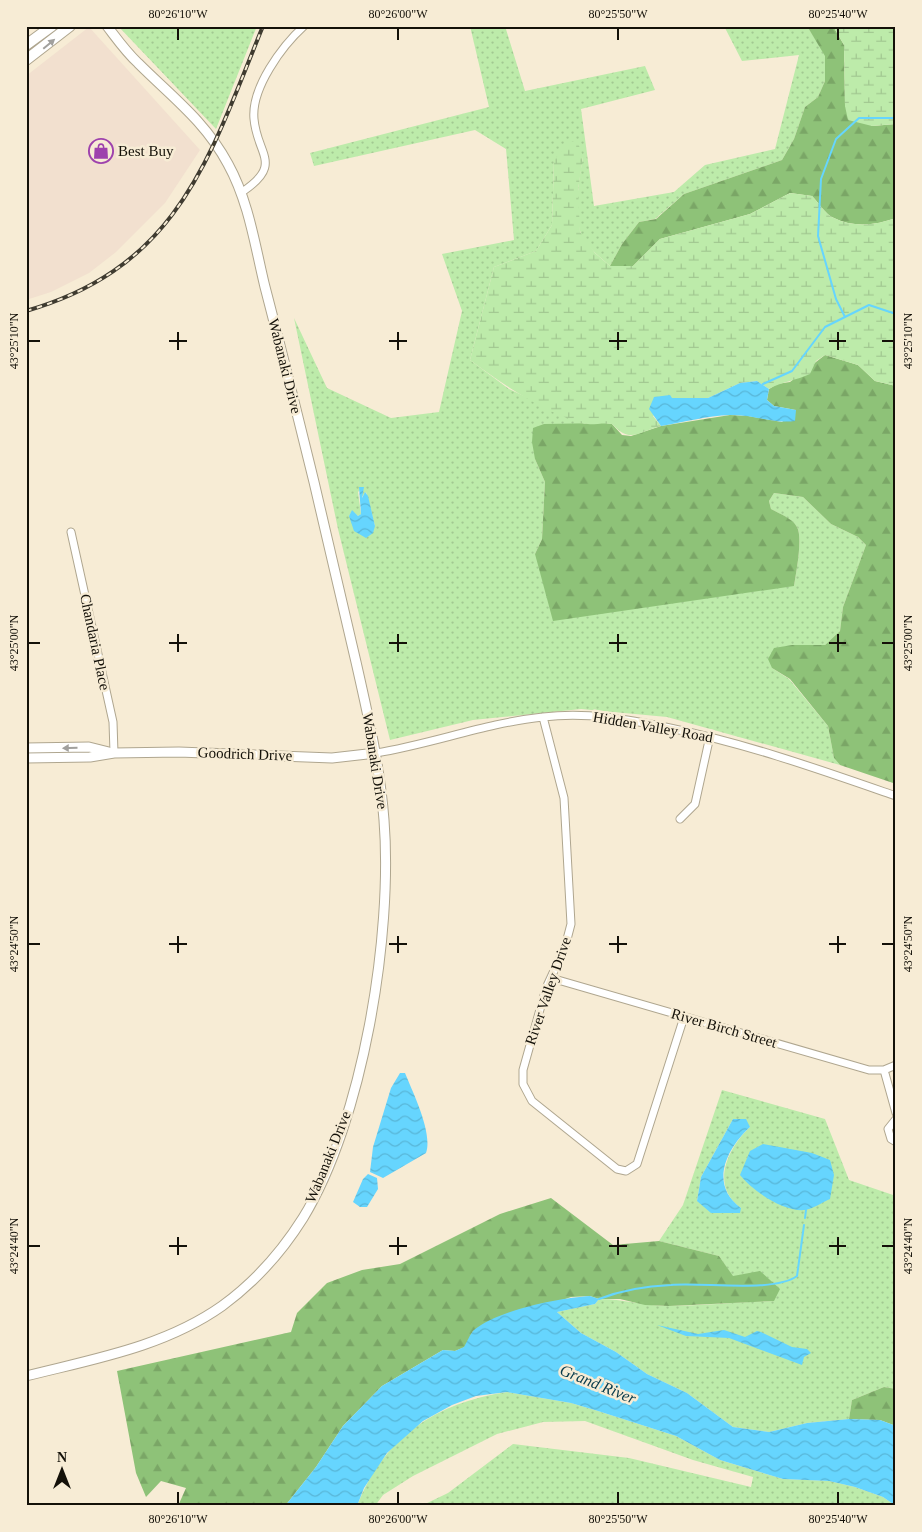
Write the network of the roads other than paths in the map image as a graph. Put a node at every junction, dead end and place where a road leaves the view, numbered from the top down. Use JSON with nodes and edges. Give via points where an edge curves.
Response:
{"nodes":[{"id":1,"x":52,"y":26,"type":"edge"},
{"id":2,"x":70,"y":26,"type":"edge"},
{"id":3,"x":107,"y":26,"type":"edge"},
{"id":4,"x":304,"y":26,"type":"edge"},
{"id":5,"x":26,"y":45,"type":"edge"},
{"id":6,"x":26,"y":60,"type":"edge"},
{"id":7,"x":242,"y":192,"type":"junction"},
{"id":8,"x":71,"y":532,"type":"dead end"},
{"id":9,"x":543,"y":717,"type":"junction"},
{"id":10,"x":710,"y":736,"type":"junction"},
{"id":11,"x":26,"y":748,"type":"edge"},
{"id":12,"x":114,"y":753,"type":"junction"},
{"id":13,"x":376,"y":753,"type":"junction"},
{"id":14,"x":26,"y":758,"type":"edge"},
{"id":15,"x":896,"y":796,"type":"edge"},
{"id":16,"x":680,"y":818,"type":"dead end"},
{"id":17,"x":551,"y":978,"type":"junction"},
{"id":18,"x":684,"y":1017,"type":"junction"},
{"id":19,"x":896,"y":1065,"type":"edge"},
{"id":20,"x":884,"y":1070,"type":"junction"},
{"id":21,"x":896,"y":1113,"type":"edge"},
{"id":22,"x":896,"y":1119,"type":"edge"},
{"id":23,"x":896,"y":1142,"type":"edge"},
{"id":24,"x":26,"y":1376,"type":"edge"}],
"edges":[{"from":1,"to":5,"type":"main road"},
{"from":6,"to":2,"type":"main road","one_way":true},
{"from":3,"to":7,"type":"street","name":"Wabanaki Drive","via":[[137,63],[177,98],[211,136]]},
{"from":4,"to":7,"type":"street","via":[[274,60],[255,101],[254,119],[266,156],[265,166],[258,181]]},
{"from":7,"to":13,"type":"street","name":"Wabanaki Drive","via":[[332,557]]},
{"from":8,"to":12,"type":"street","name":"Chandaria Place","via":[[113,722]]},
{"from":9,"to":10,"type":"street","name":"Hidden Valley Road","via":[[590,714]]},
{"from":9,"to":13,"type":"street","name":"Hidden Valley Road","via":[[489,726]]},
{"from":9,"to":17,"type":"street","name":"River Valley Drive","via":[[564,798],[570,924],[565,947]]},
{"from":10,"to":15,"type":"street","name":"Hidden Valley Road"},
{"from":10,"to":16,"type":"street","via":[[695,804]]},
{"from":12,"to":11,"type":"street","name":"Goodrich Drive","one_way":true,"via":[[89,748]]},
{"from":12,"to":13,"type":"street","name":"Goodrich Drive","via":[[189,752],[332,758]]},
{"from":12,"to":14,"type":"street","name":"Goodrich Drive","via":[[90,757]]},
{"from":13,"to":24,"type":"street","name":"Wabanaki Drive","via":[[385,823],[385,882],[377,977],[362,1060],[345,1120],[322,1182],[304,1216],[269,1264],[250,1284],[218,1308],[172,1334],[134,1348]]},
{"from":17,"to":18,"type":"street","name":"River Birch Street"},
{"from":17,"to":18,"type":"street","name":"River Valley Drive","via":[[523,1070],[523,1084],[532,1101],[617,1169],[626,1171],[637,1164]]},
{"from":18,"to":20,"type":"street","name":"River Birch Street","via":[[870,1070]]},
{"from":19,"to":20,"type":"street","name":"River Birch Street"},
{"from":20,"to":21,"type":"street"},
{"from":22,"to":23,"type":"street","via":[[888,1128]]}]}
